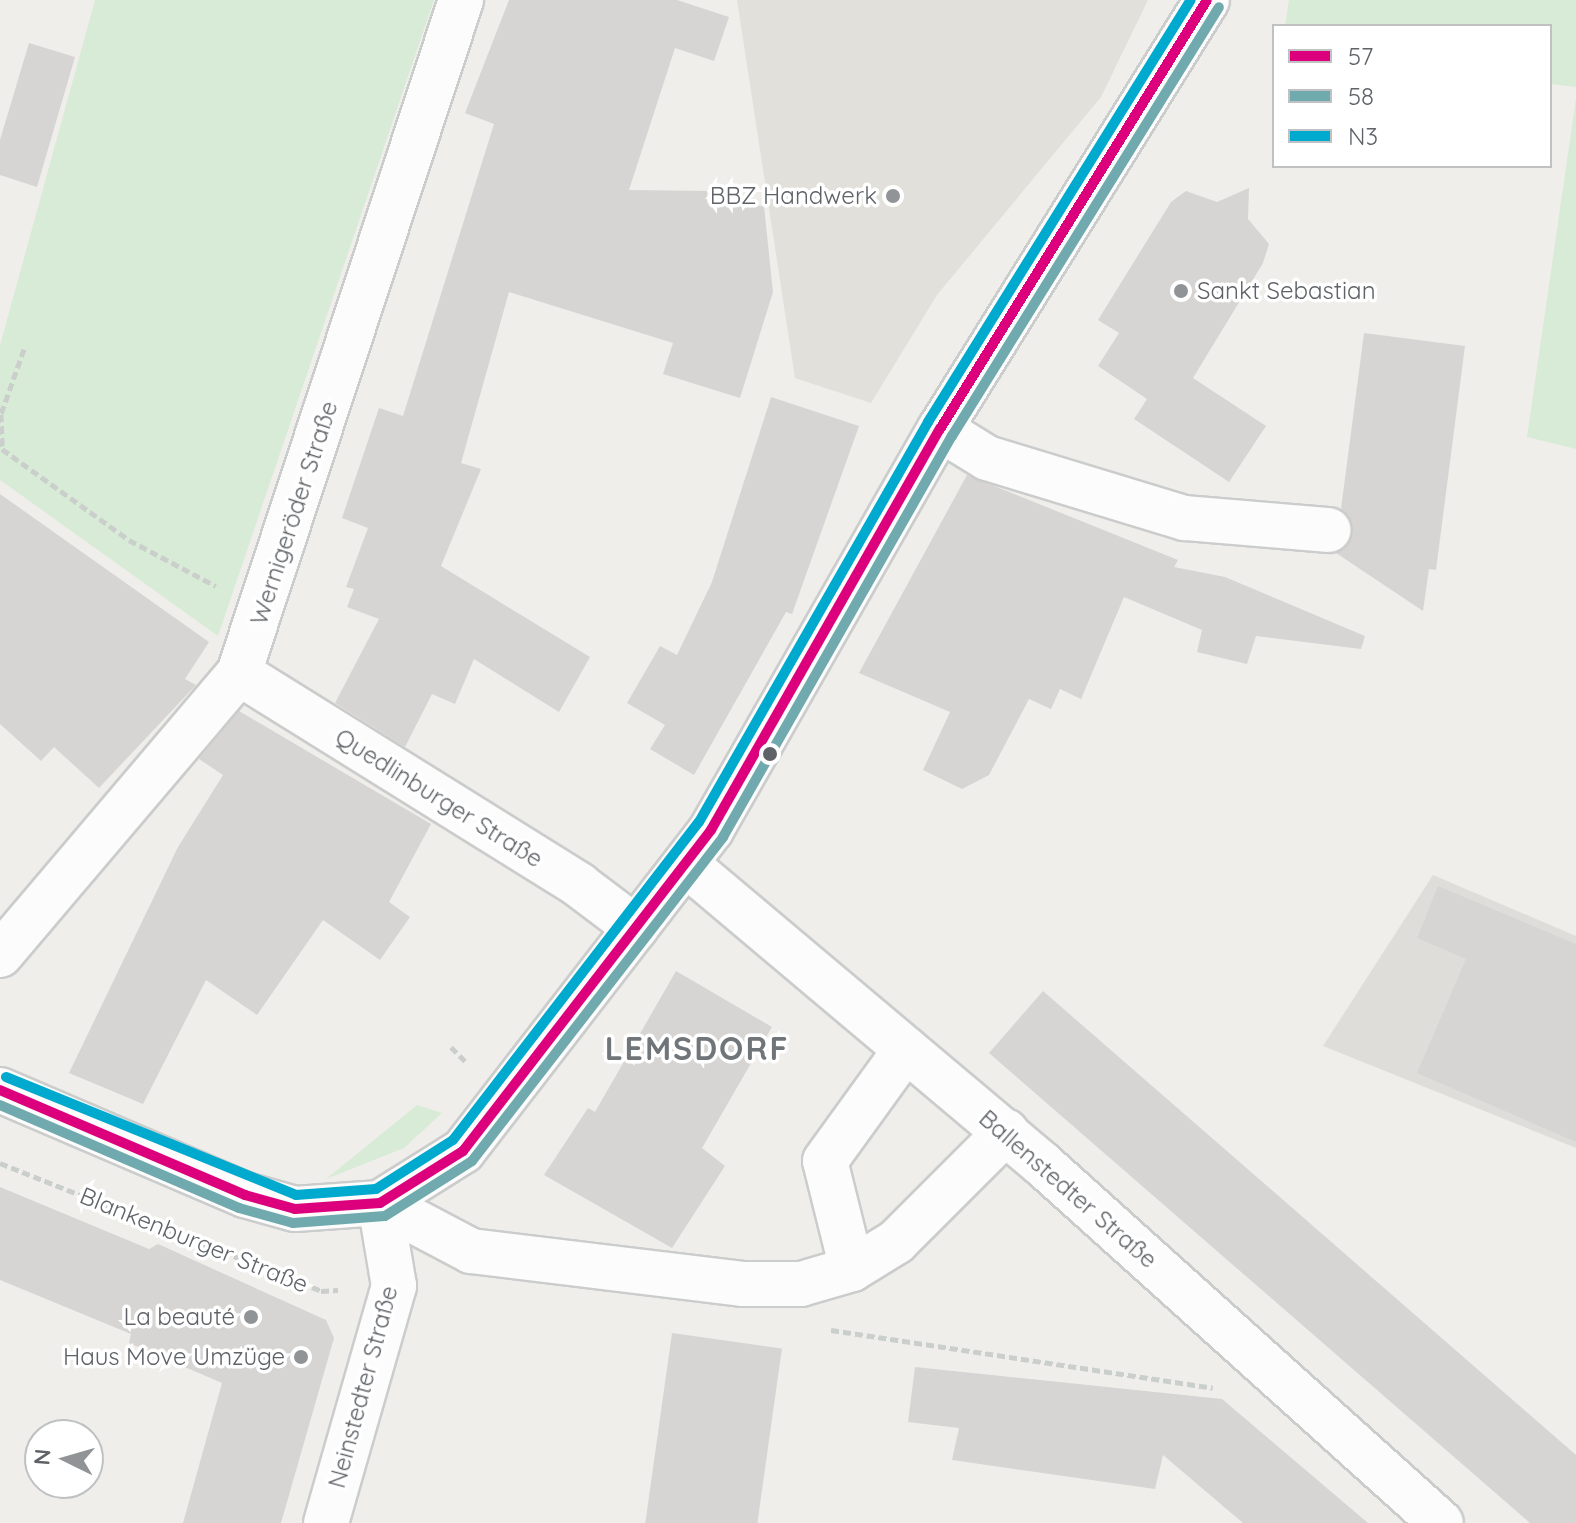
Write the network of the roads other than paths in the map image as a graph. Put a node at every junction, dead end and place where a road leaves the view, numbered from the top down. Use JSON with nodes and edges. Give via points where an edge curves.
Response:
{"nodes":[{"id":1,"x":461,"y":0,"type":"edge"},
{"id":2,"x":1207,"y":0,"type":"edge"},
{"id":3,"x":940,"y":429,"type":"junction"},
{"id":4,"x":1328,"y":530,"type":"dead end"},
{"id":5,"x":239,"y":673,"type":"junction"},
{"id":6,"x":687,"y":865,"type":"junction"},
{"id":7,"x":636,"y":928,"type":"junction"},
{"id":8,"x":0,"y":955,"type":"edge"},
{"id":9,"x":906,"y":1049,"type":"junction"},
{"id":10,"x":0,"y":1090,"type":"edge"},
{"id":11,"x":1006,"y":1132,"type":"junction"},
{"id":12,"x":380,"y":1203,"type":"junction"},
{"id":13,"x":852,"y":1269,"type":"junction"},
{"id":14,"x":326,"y":1523,"type":"edge"},
{"id":15,"x":1441,"y":1523,"type":"edge"}],
"edges":[{"from":1,"to":5,"type":"street","name":"Wernigeröder Straße"},
{"from":2,"to":3,"type":"street"},
{"from":3,"to":4,"type":"street","via":[[987,458],[1185,518]]},
{"from":3,"to":6,"type":"street","via":[[760,752]]},
{"from":5,"to":7,"type":"street","name":"Quedlinburger Straße","via":[[579,885]]},
{"from":5,"to":8,"type":"street","name":"Wernigeröder Straße"},
{"from":6,"to":7,"type":"street"},
{"from":6,"to":9,"type":"street","name":"Ballenstedter Straße"},
{"from":7,"to":12,"type":"street","via":[[463,1151]]},
{"from":9,"to":11,"type":"street","name":"Ballenstedter Straße"},
{"from":9,"to":13,"type":"street","via":[[825,1161]]},
{"from":10,"to":12,"type":"street","via":[[261,1200],[330,1212]]},
{"from":11,"to":13,"type":"street","via":[[928,1215]]},
{"from":11,"to":15,"type":"street","name":"Ballenstedter Straße"},
{"from":12,"to":13,"type":"street","via":[[471,1251],[756,1285],[814,1282]]},
{"from":12,"to":14,"type":"street","name":"Neinstedter Straße","via":[[394,1286]]}]}
